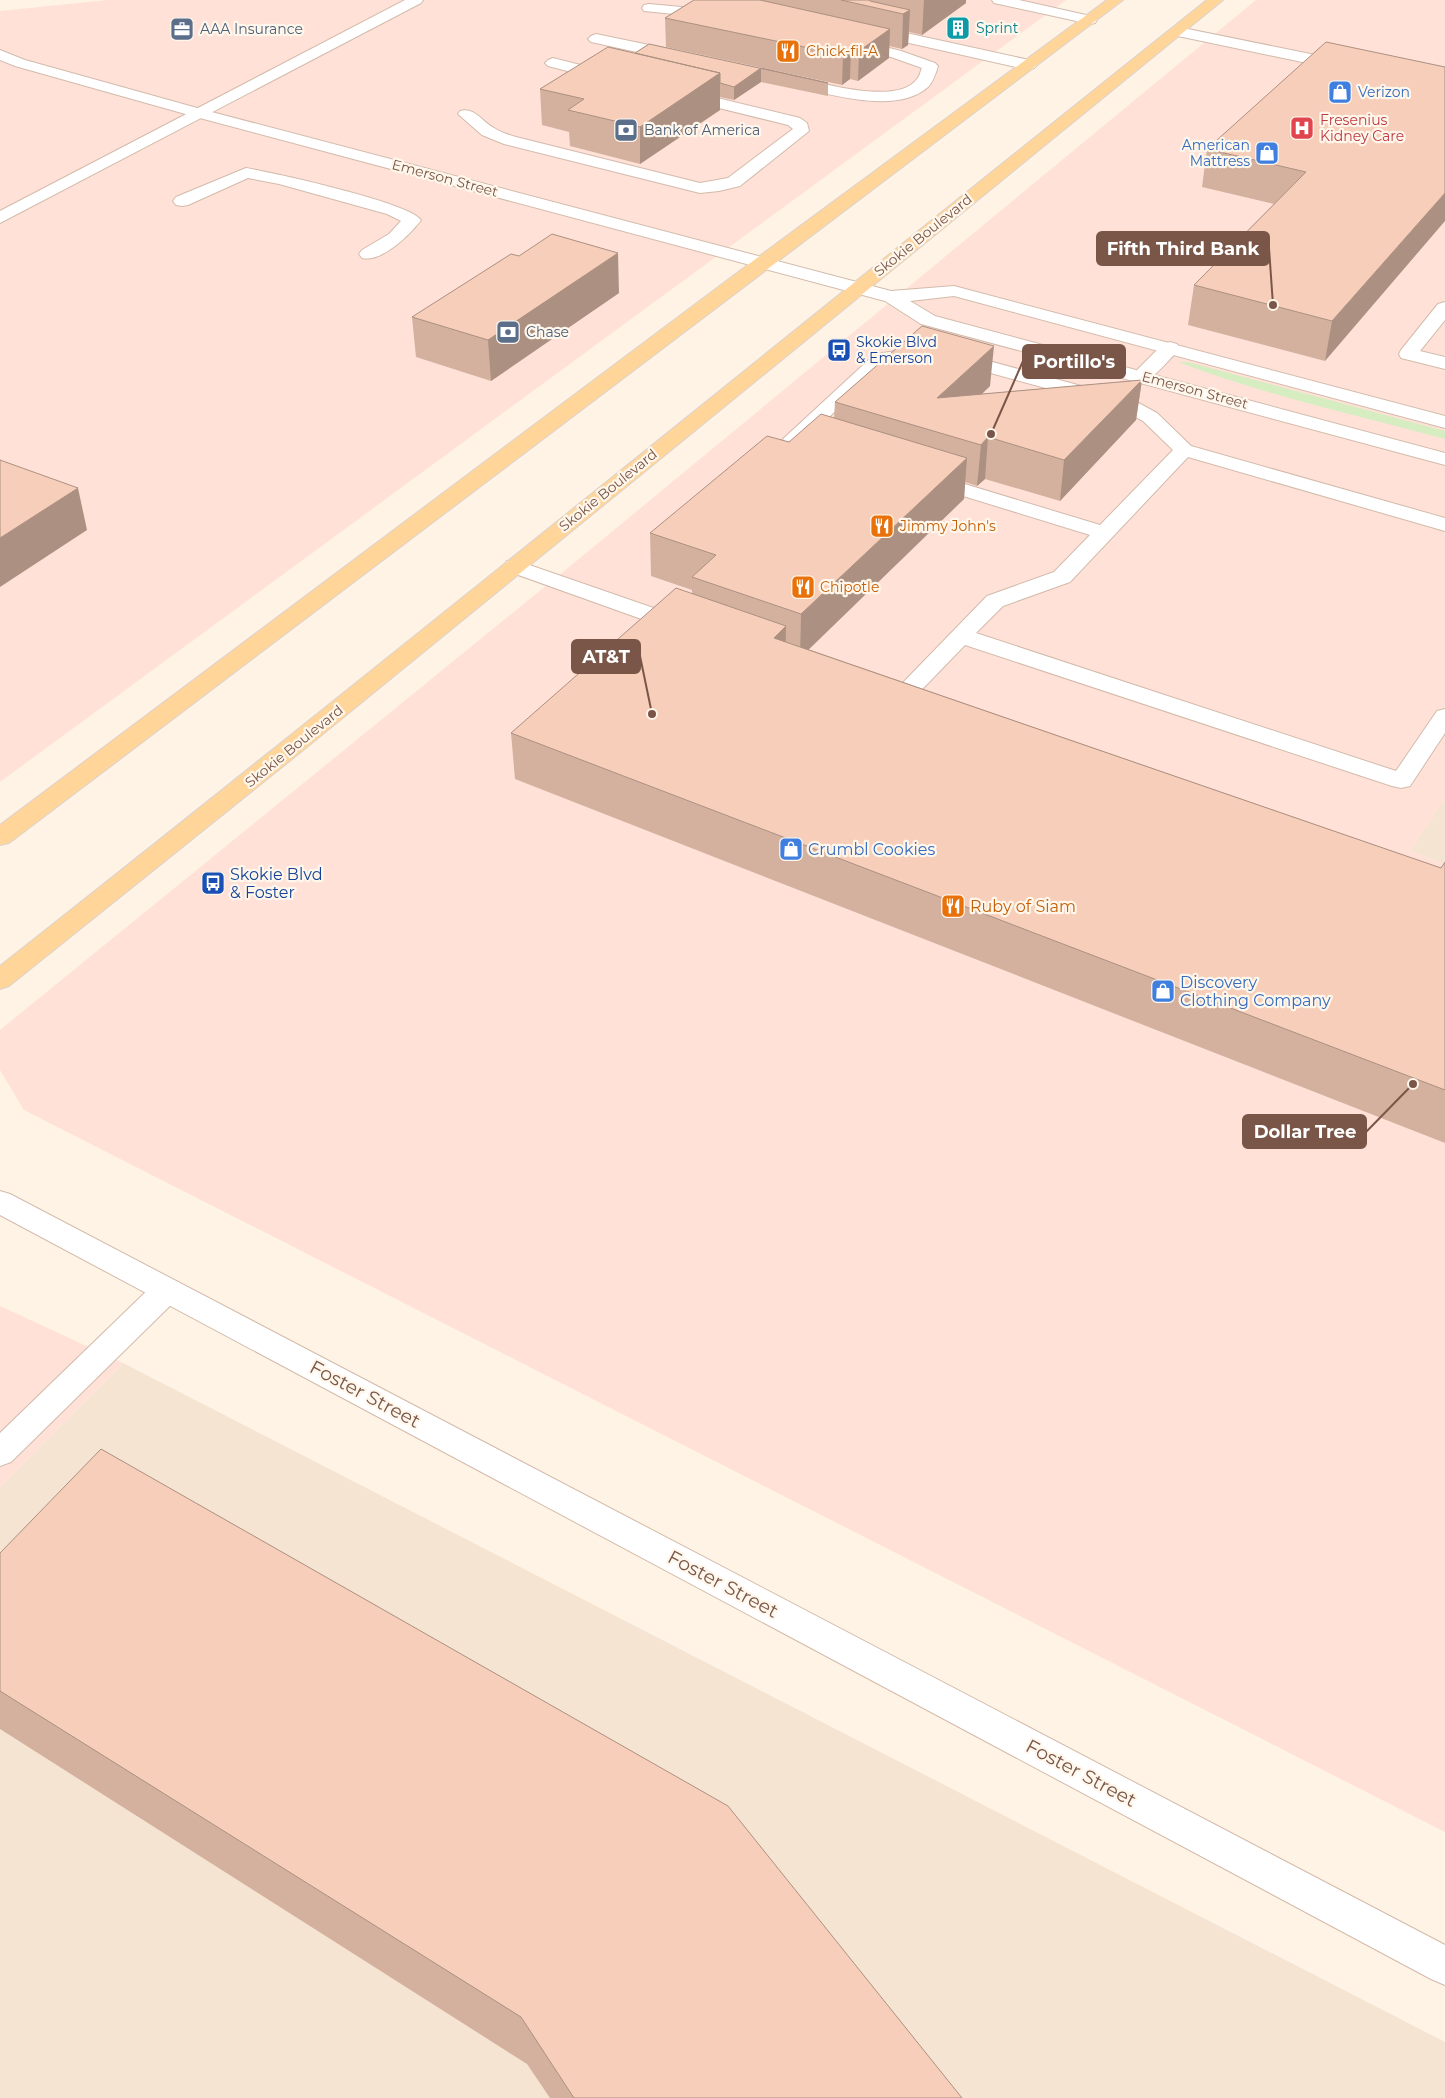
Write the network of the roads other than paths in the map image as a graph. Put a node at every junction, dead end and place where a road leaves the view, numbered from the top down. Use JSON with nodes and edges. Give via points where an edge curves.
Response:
{"nodes":[{"id":1,"x":416,"y":0,"type":"edge"},
{"id":2,"x":1116,"y":0,"type":"edge"},
{"id":3,"x":1216,"y":0,"type":"edge"},
{"id":4,"x":1008,"y":1,"type":"edge"},
{"id":5,"x":649,"y":8,"type":"dead end"},
{"id":6,"x":732,"y":16,"type":"edge"},
{"id":7,"x":1090,"y":20,"type":"junction"},
{"id":8,"x":857,"y":27,"type":"edge"},
{"id":9,"x":1178,"y":32,"type":"junction"},
{"id":10,"x":596,"y":38,"type":"dead end"},
{"id":11,"x":836,"y":39,"type":"edge"},
{"id":12,"x":0,"y":55,"type":"edge"},
{"id":13,"x":692,"y":59,"type":"edge"},
{"id":14,"x":554,"y":63,"type":"dead end"},
{"id":15,"x":1029,"y":65,"type":"junction"},
{"id":16,"x":1362,"y":69,"type":"edge"},
{"id":17,"x":777,"y":78,"type":"edge"},
{"id":18,"x":621,"y":80,"type":"edge"},
{"id":19,"x":669,"y":91,"type":"edge"},
{"id":20,"x":202,"y":114,"type":"junction"},
{"id":21,"x":466,"y":114,"type":"dead end"},
{"id":22,"x":182,"y":201,"type":"dead end"},
{"id":23,"x":0,"y":218,"type":"edge"},
{"id":24,"x":368,"y":254,"type":"dead end"},
{"id":25,"x":763,"y":262,"type":"junction"},
{"id":26,"x":857,"y":288,"type":"junction"},
{"id":27,"x":891,"y":297,"type":"junction"},
{"id":28,"x":1445,"y":308,"type":"edge"},
{"id":29,"x":1170,"y":348,"type":"junction"},
{"id":30,"x":1445,"y":363,"type":"edge"},
{"id":31,"x":1142,"y":376,"type":"junction"},
{"id":32,"x":1445,"y":422,"type":"edge"},
{"id":33,"x":1184,"y":450,"type":"junction"},
{"id":34,"x":849,"y":456,"type":"edge"},
{"id":35,"x":1445,"y":459,"type":"edge"},
{"id":36,"x":906,"y":473,"type":"edge"},
{"id":37,"x":1445,"y":525,"type":"edge"},
{"id":38,"x":1104,"y":533,"type":"junction"},
{"id":39,"x":515,"y":566,"type":"junction"},
{"id":40,"x":702,"y":633,"type":"edge"},
{"id":41,"x":962,"y":636,"type":"junction"},
{"id":42,"x":897,"y":702,"type":"edge"},
{"id":43,"x":1445,"y":716,"type":"edge"},
{"id":44,"x":0,"y":837,"type":"edge"},
{"id":45,"x":0,"y":980,"type":"edge"},
{"id":46,"x":0,"y":1202,"type":"edge"},
{"id":47,"x":167,"y":1290,"type":"junction"},
{"id":48,"x":0,"y":1453,"type":"edge"},
{"id":49,"x":1445,"y":1966,"type":"edge"}],
"edges":[{"from":1,"to":20,"type":"street"},
{"from":2,"to":7,"type":"main road"},
{"from":3,"to":9,"type":"main road","name":"Skokie Boulevard"},
{"from":4,"to":7,"type":"street"},
{"from":5,"to":6,"type":"street"},
{"from":7,"to":15,"type":"main road"},
{"from":8,"to":15,"type":"street"},
{"from":9,"to":16,"type":"street"},
{"from":9,"to":26,"type":"main road","name":"Skokie Boulevard"},
{"from":10,"to":13,"type":"street"},
{"from":11,"to":17,"type":"street","via":[[930,66],[923,83],[904,93],[871,97]]},
{"from":12,"to":20,"type":"street","name":"Emerson Street"},
{"from":14,"to":18,"type":"street"},
{"from":15,"to":25,"type":"main road"},
{"from":19,"to":21,"type":"street","via":[[794,121],[801,126],[801,131],[734,182],[700,188],[510,141],[488,132]]},
{"from":20,"to":23,"type":"street"},
{"from":20,"to":25,"type":"street","name":"Emerson Street"},
{"from":22,"to":24,"type":"street","via":[[246,173],[281,179],[393,210],[412,220],[395,238]]},
{"from":25,"to":26,"type":"street","name":"Emerson Street"},
{"from":25,"to":44,"type":"main road"},
{"from":26,"to":27,"type":"street","name":"Emerson Street"},
{"from":26,"to":39,"type":"main road","name":"Skokie Boulevard"},
{"from":27,"to":29,"type":"street","name":"Emerson Street","via":[[954,291]]},
{"from":27,"to":31,"type":"street","name":"Emerson Street","via":[[928,320]]},
{"from":28,"to":30,"type":"street","via":[[1408,354]]},
{"from":29,"to":31,"type":"street"},
{"from":29,"to":32,"type":"street","name":"Emerson Street"},
{"from":31,"to":35,"type":"street","name":"Emerson Street"},
{"from":33,"to":34,"type":"street","via":[[1150,417],[1126,404],[927,353],[882,358],[793,439]]},
{"from":33,"to":37,"type":"street"},
{"from":33,"to":38,"type":"street"},
{"from":36,"to":38,"type":"street"},
{"from":38,"to":41,"type":"street","via":[[1062,577],[995,601]]},
{"from":39,"to":40,"type":"street"},
{"from":39,"to":45,"type":"main road","name":"Skokie Boulevard"},
{"from":41,"to":42,"type":"street"},
{"from":41,"to":43,"type":"street","via":[[1401,781]]},
{"from":46,"to":47,"type":"street","name":"Foster Street"},
{"from":47,"to":48,"type":"street"},
{"from":47,"to":49,"type":"street","name":"Foster Street"}]}
